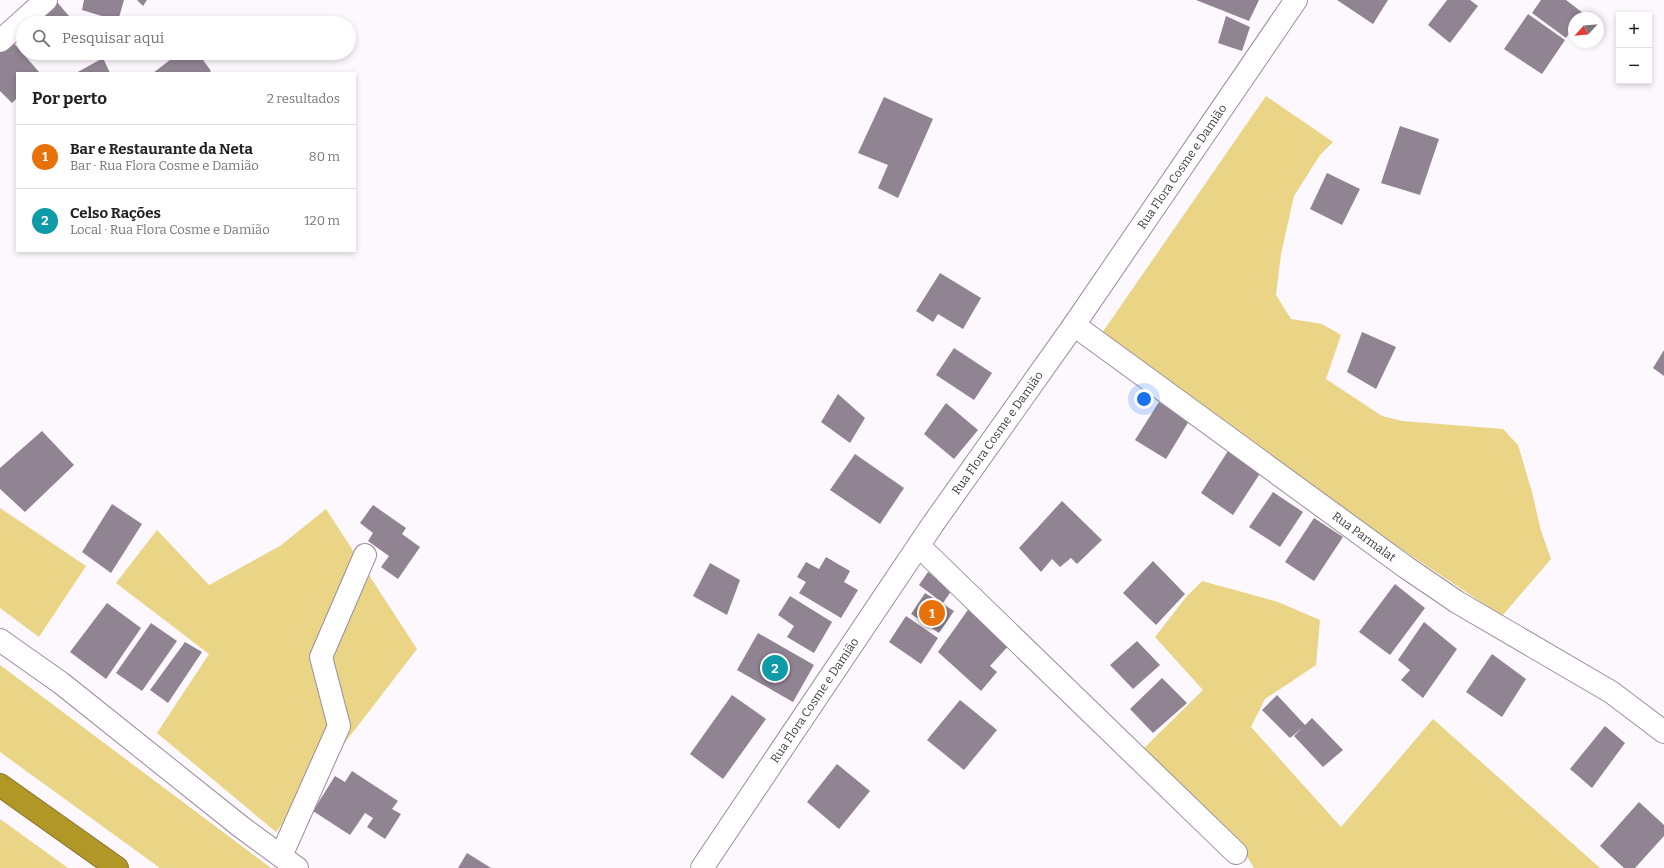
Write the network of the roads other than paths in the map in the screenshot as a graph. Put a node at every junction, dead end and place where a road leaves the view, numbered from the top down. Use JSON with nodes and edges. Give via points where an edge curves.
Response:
{"nodes":[{"id":1,"x":46,"y":0,"type":"edge"},
{"id":2,"x":1296,"y":0,"type":"edge"},
{"id":3,"x":28,"y":16,"type":"edge"},
{"id":4,"x":16,"y":27,"type":"edge"},
{"id":5,"x":0,"y":41,"type":"edge"},
{"id":6,"x":1074,"y":325,"type":"junction"},
{"id":7,"x":919,"y":546,"type":"junction"},
{"id":8,"x":365,"y":555,"type":"dead end"},
{"id":9,"x":0,"y":640,"type":"edge"},
{"id":10,"x":1664,"y":732,"type":"edge"},
{"id":11,"x":0,"y":785,"type":"edge"},
{"id":12,"x":1236,"y":853,"type":"dead end"},
{"id":13,"x":289,"y":862,"type":"edge"},
{"id":14,"x":117,"y":868,"type":"edge"},
{"id":15,"x":702,"y":868,"type":"edge"}],
"edges":[{"from":1,"to":3,"type":"street"},
{"from":2,"to":6,"type":"street","name":"Rua Flora Cosme e Damião"},
{"from":4,"to":5,"type":"street"},
{"from":6,"to":7,"type":"street","name":"Rua Flora Cosme e Damião"},
{"from":6,"to":10,"type":"street","name":"Rua Parmalat","via":[[1457,602],[1612,692]]},
{"from":7,"to":12,"type":"street"},
{"from":7,"to":15,"type":"street","name":"Rua Flora Cosme e Damião"},
{"from":8,"to":13,"type":"street","via":[[321,657],[339,726]]},
{"from":9,"to":13,"type":"street","via":[[61,683]]},
{"from":11,"to":14,"type":"highway"}]}
